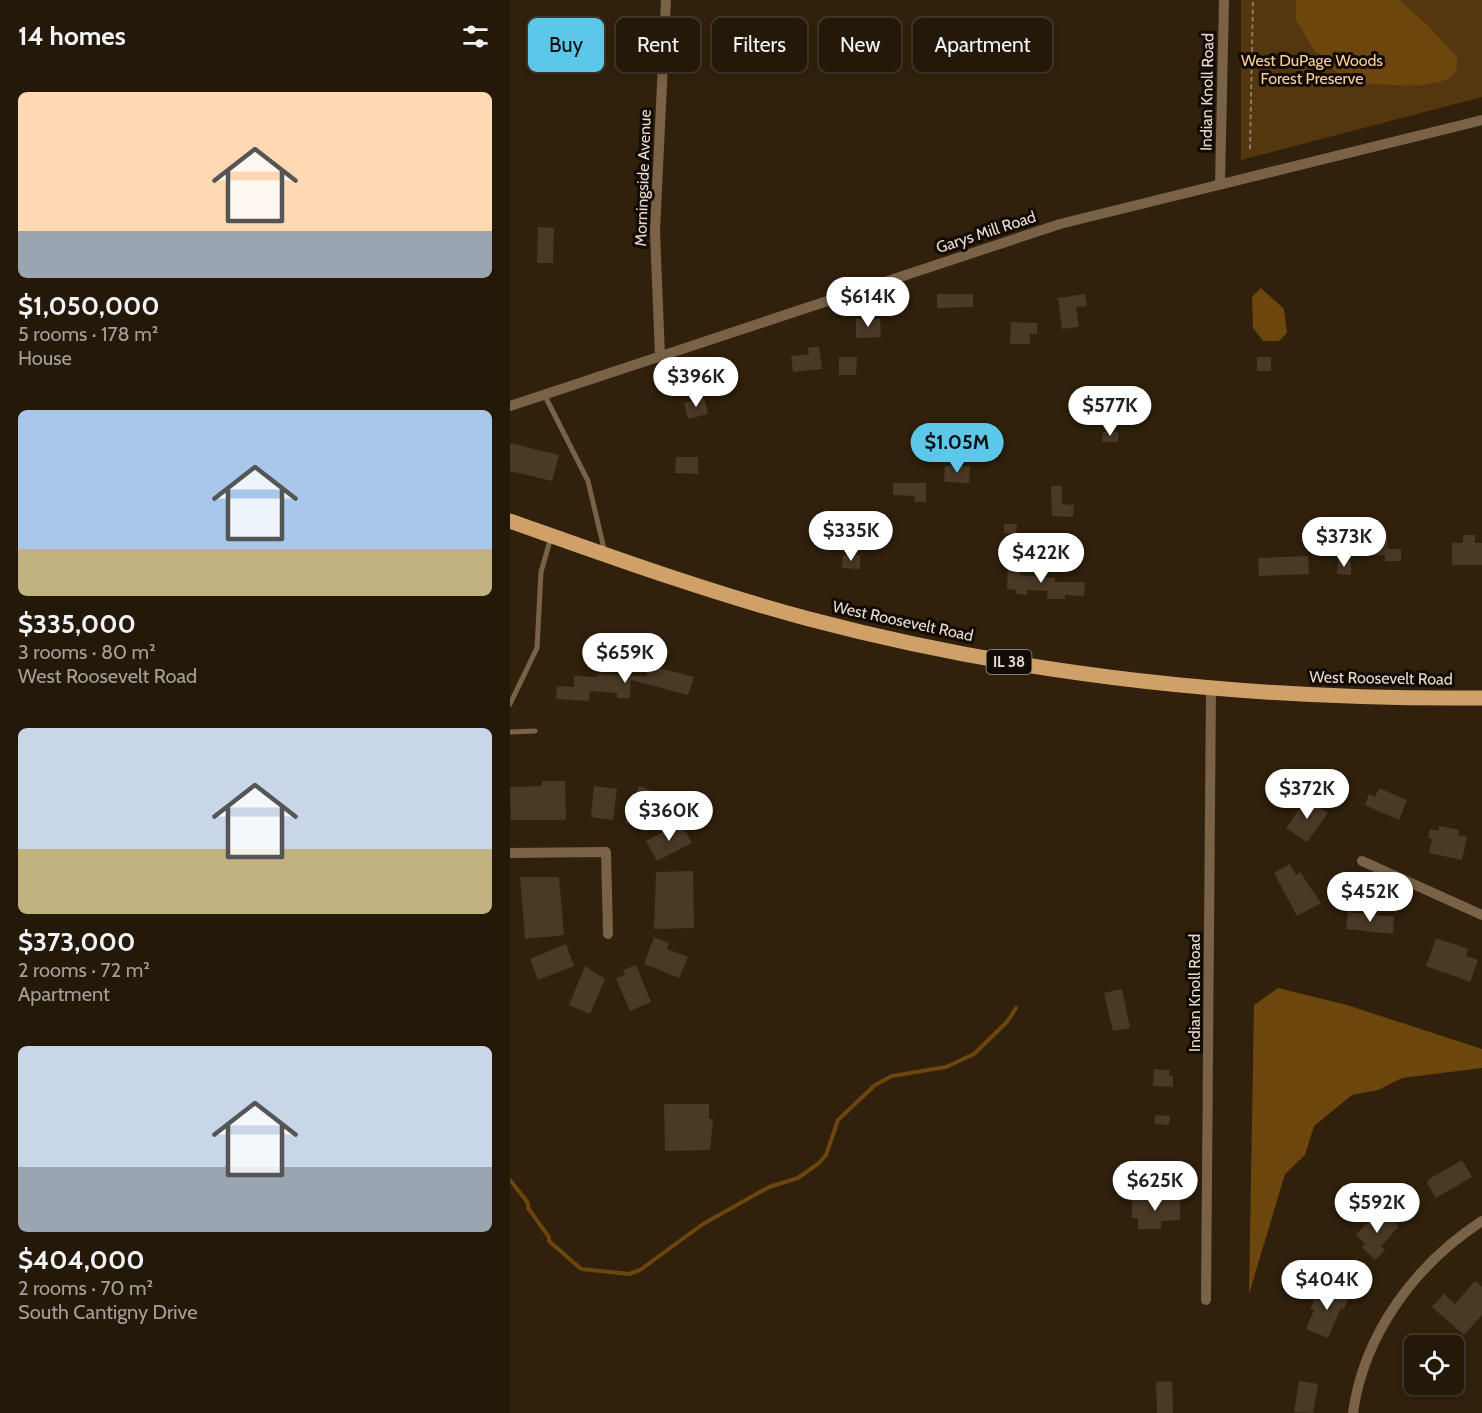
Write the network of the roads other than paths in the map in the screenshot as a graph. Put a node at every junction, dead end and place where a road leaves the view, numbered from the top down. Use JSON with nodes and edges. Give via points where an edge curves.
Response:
{"nodes":[{"id":1,"x":666,"y":0,"type":"edge"},
{"id":2,"x":1224,"y":0,"type":"edge"},
{"id":3,"x":1482,"y":120,"type":"edge"},
{"id":4,"x":1220,"y":184,"type":"junction"},
{"id":5,"x":660,"y":356,"type":"junction"},
{"id":6,"x":545,"y":396,"type":"junction"},
{"id":7,"x":510,"y":406,"type":"edge"},
{"id":8,"x":510,"y":521,"type":"edge"},
{"id":9,"x":552,"y":536,"type":"junction"},
{"id":10,"x":606,"y":554,"type":"junction"},
{"id":11,"x":1211,"y":687,"type":"junction"},
{"id":12,"x":1482,"y":698,"type":"edge"},
{"id":13,"x":510,"y":704,"type":"edge"},
{"id":14,"x":535,"y":731,"type":"dead end"},
{"id":15,"x":510,"y":732,"type":"edge"},
{"id":16,"x":510,"y":853,"type":"edge"},
{"id":17,"x":1362,"y":861,"type":"dead end"},
{"id":18,"x":1482,"y":915,"type":"edge"},
{"id":19,"x":608,"y":934,"type":"dead end"},
{"id":20,"x":1482,"y":1221,"type":"edge"},
{"id":21,"x":1206,"y":1300,"type":"dead end"},
{"id":22,"x":1353,"y":1413,"type":"edge"}],
"edges":[{"from":1,"to":5,"type":"street","name":"Morningside Avenue","via":[[655,231]]},
{"from":2,"to":4,"type":"street","name":"Indian Knoll Road"},
{"from":3,"to":4,"type":"street","name":"Garys Mill Road"},
{"from":4,"to":5,"type":"street","name":"Garys Mill Road","via":[[1060,224]]},
{"from":5,"to":6,"type":"street","name":"Garys Mill Road"},
{"from":6,"to":7,"type":"street","name":"Garys Mill Road"},
{"from":6,"to":10,"type":"lane","via":[[588,481]]},
{"from":8,"to":9,"type":"main road","name":"West Roosevelt Road","number":"IL 38"},
{"from":9,"to":10,"type":"main road","name":"West Roosevelt Road","number":"IL 38"},
{"from":9,"to":13,"type":"lane","via":[[541,572],[537,648]]},
{"from":10,"to":11,"type":"main road","name":"West Roosevelt Road","number":"IL 38","via":[[808,618],[906,642],[1035,667]]},
{"from":11,"to":12,"type":"main road","name":"West Roosevelt Road","number":"IL 38","via":[[1359,698]]},
{"from":11,"to":21,"type":"street","name":"Indian Knoll Road"},
{"from":14,"to":15,"type":"lane"},
{"from":16,"to":19,"type":"street","via":[[606,852]]},
{"from":17,"to":18,"type":"street"},
{"from":20,"to":22,"type":"street","via":[[1436,1256],[1394,1308],[1365,1365]]}]}
